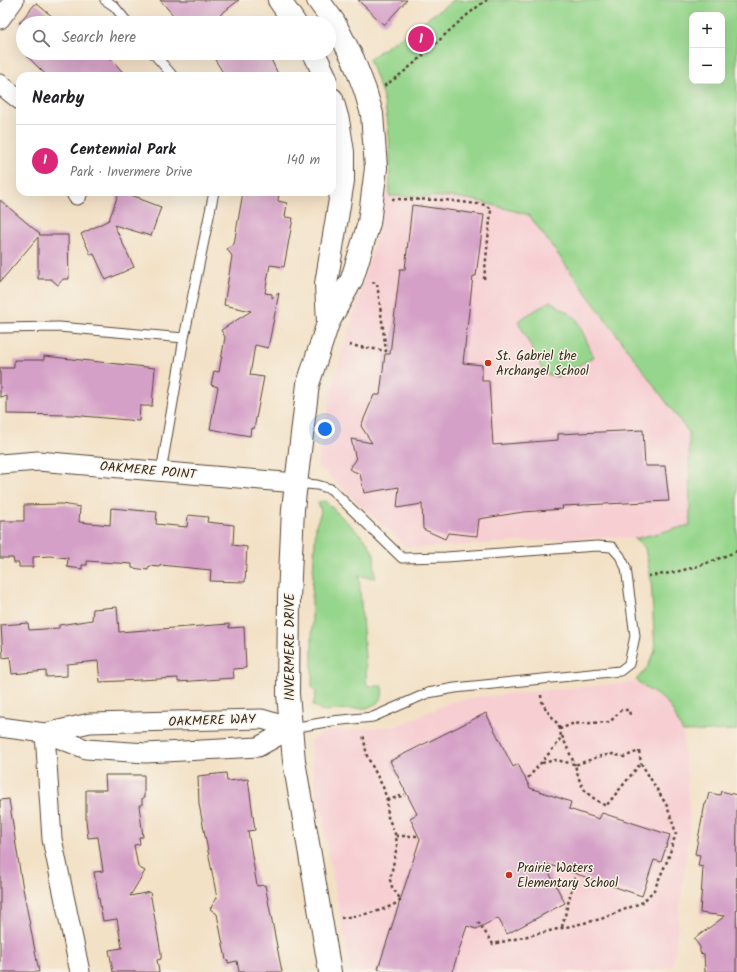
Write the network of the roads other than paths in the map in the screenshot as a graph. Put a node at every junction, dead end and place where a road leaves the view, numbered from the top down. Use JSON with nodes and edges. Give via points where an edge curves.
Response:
{"nodes":[{"id":1,"x":14,"y":0,"type":"edge"},
{"id":2,"x":105,"y":0,"type":"edge"},
{"id":3,"x":279,"y":0,"type":"edge"},
{"id":4,"x":318,"y":0,"type":"edge"},
{"id":5,"x":122,"y":16,"type":"edge"},
{"id":6,"x":290,"y":16,"type":"edge"},
{"id":7,"x":330,"y":16,"type":"edge"},
{"id":8,"x":0,"y":20,"type":"edge"},
{"id":9,"x":336,"y":26,"type":"edge"},
{"id":10,"x":160,"y":60,"type":"edge"},
{"id":11,"x":317,"y":60,"type":"edge"},
{"id":12,"x":170,"y":72,"type":"edge"},
{"id":13,"x":323,"y":72,"type":"edge"},
{"id":14,"x":0,"y":84,"type":"edge"},
{"id":15,"x":16,"y":97,"type":"edge"},
{"id":16,"x":336,"y":113,"type":"edge"},
{"id":17,"x":213,"y":196,"type":"edge"},
{"id":18,"x":328,"y":323,"type":"junction"},
{"id":19,"x":0,"y":328,"type":"edge"},
{"id":20,"x":184,"y":338,"type":"junction"},
{"id":21,"x":0,"y":464,"type":"edge"},
{"id":22,"x":161,"y":472,"type":"junction"},
{"id":23,"x":296,"y":483,"type":"junction"},
{"id":24,"x":0,"y":727,"type":"edge"},
{"id":25,"x":292,"y":728,"type":"junction"},
{"id":26,"x":45,"y":733,"type":"junction"},
{"id":27,"x":80,"y":972,"type":"edge"},
{"id":28,"x":330,"y":972,"type":"edge"}],
"edges":[{"from":1,"to":8,"type":"street"},
{"from":2,"to":5,"type":"lane"},
{"from":3,"to":6,"type":"street"},
{"from":4,"to":7,"type":"street","name":"INVERMERE DRIVE"},
{"from":9,"to":18,"type":"street","name":"INVERMERE DRIVE","via":[[365,90],[372,114],[376,168],[369,222],[352,279]]},
{"from":10,"to":12,"type":"lane"},
{"from":11,"to":13,"type":"street"},
{"from":14,"to":15,"type":"street"},
{"from":16,"to":18,"type":"street","name":"INVERMERE DRIVE","via":[[343,152],[343,181],[326,284]]},
{"from":17,"to":20,"type":"lane"},
{"from":18,"to":23,"type":"street","name":"INVERMERE DRIVE","via":[[308,384]]},
{"from":19,"to":20,"type":"lane","via":[[59,327]]},
{"from":20,"to":22,"type":"lane"},
{"from":21,"to":22,"type":"street","name":"OAKMERE POINT","via":[[38,461]]},
{"from":22,"to":23,"type":"street","name":"OAKMERE POINT"},
{"from":23,"to":25,"type":"street","name":"INVERMERE DRIVE","via":[[289,598],[288,694]]},
{"from":23,"to":25,"type":"lane","via":[[331,489],[402,558],[446,558],[612,547],[626,568],[635,636],[629,664],[620,671],[511,681],[428,693],[373,717]]},
{"from":24,"to":26,"type":"street","name":"OAKMERE WAY"},
{"from":25,"to":26,"type":"street","name":"OAKMERE WAY","via":[[262,719],[90,723]]},
{"from":25,"to":26,"type":"street","name":"OAKMERE WAY","via":[[258,747],[146,753],[86,749]]},
{"from":25,"to":28,"type":"street","name":"INVERMERE DRIVE","via":[[295,769]]},
{"from":26,"to":27,"type":"street","via":[[52,839]]}]}
